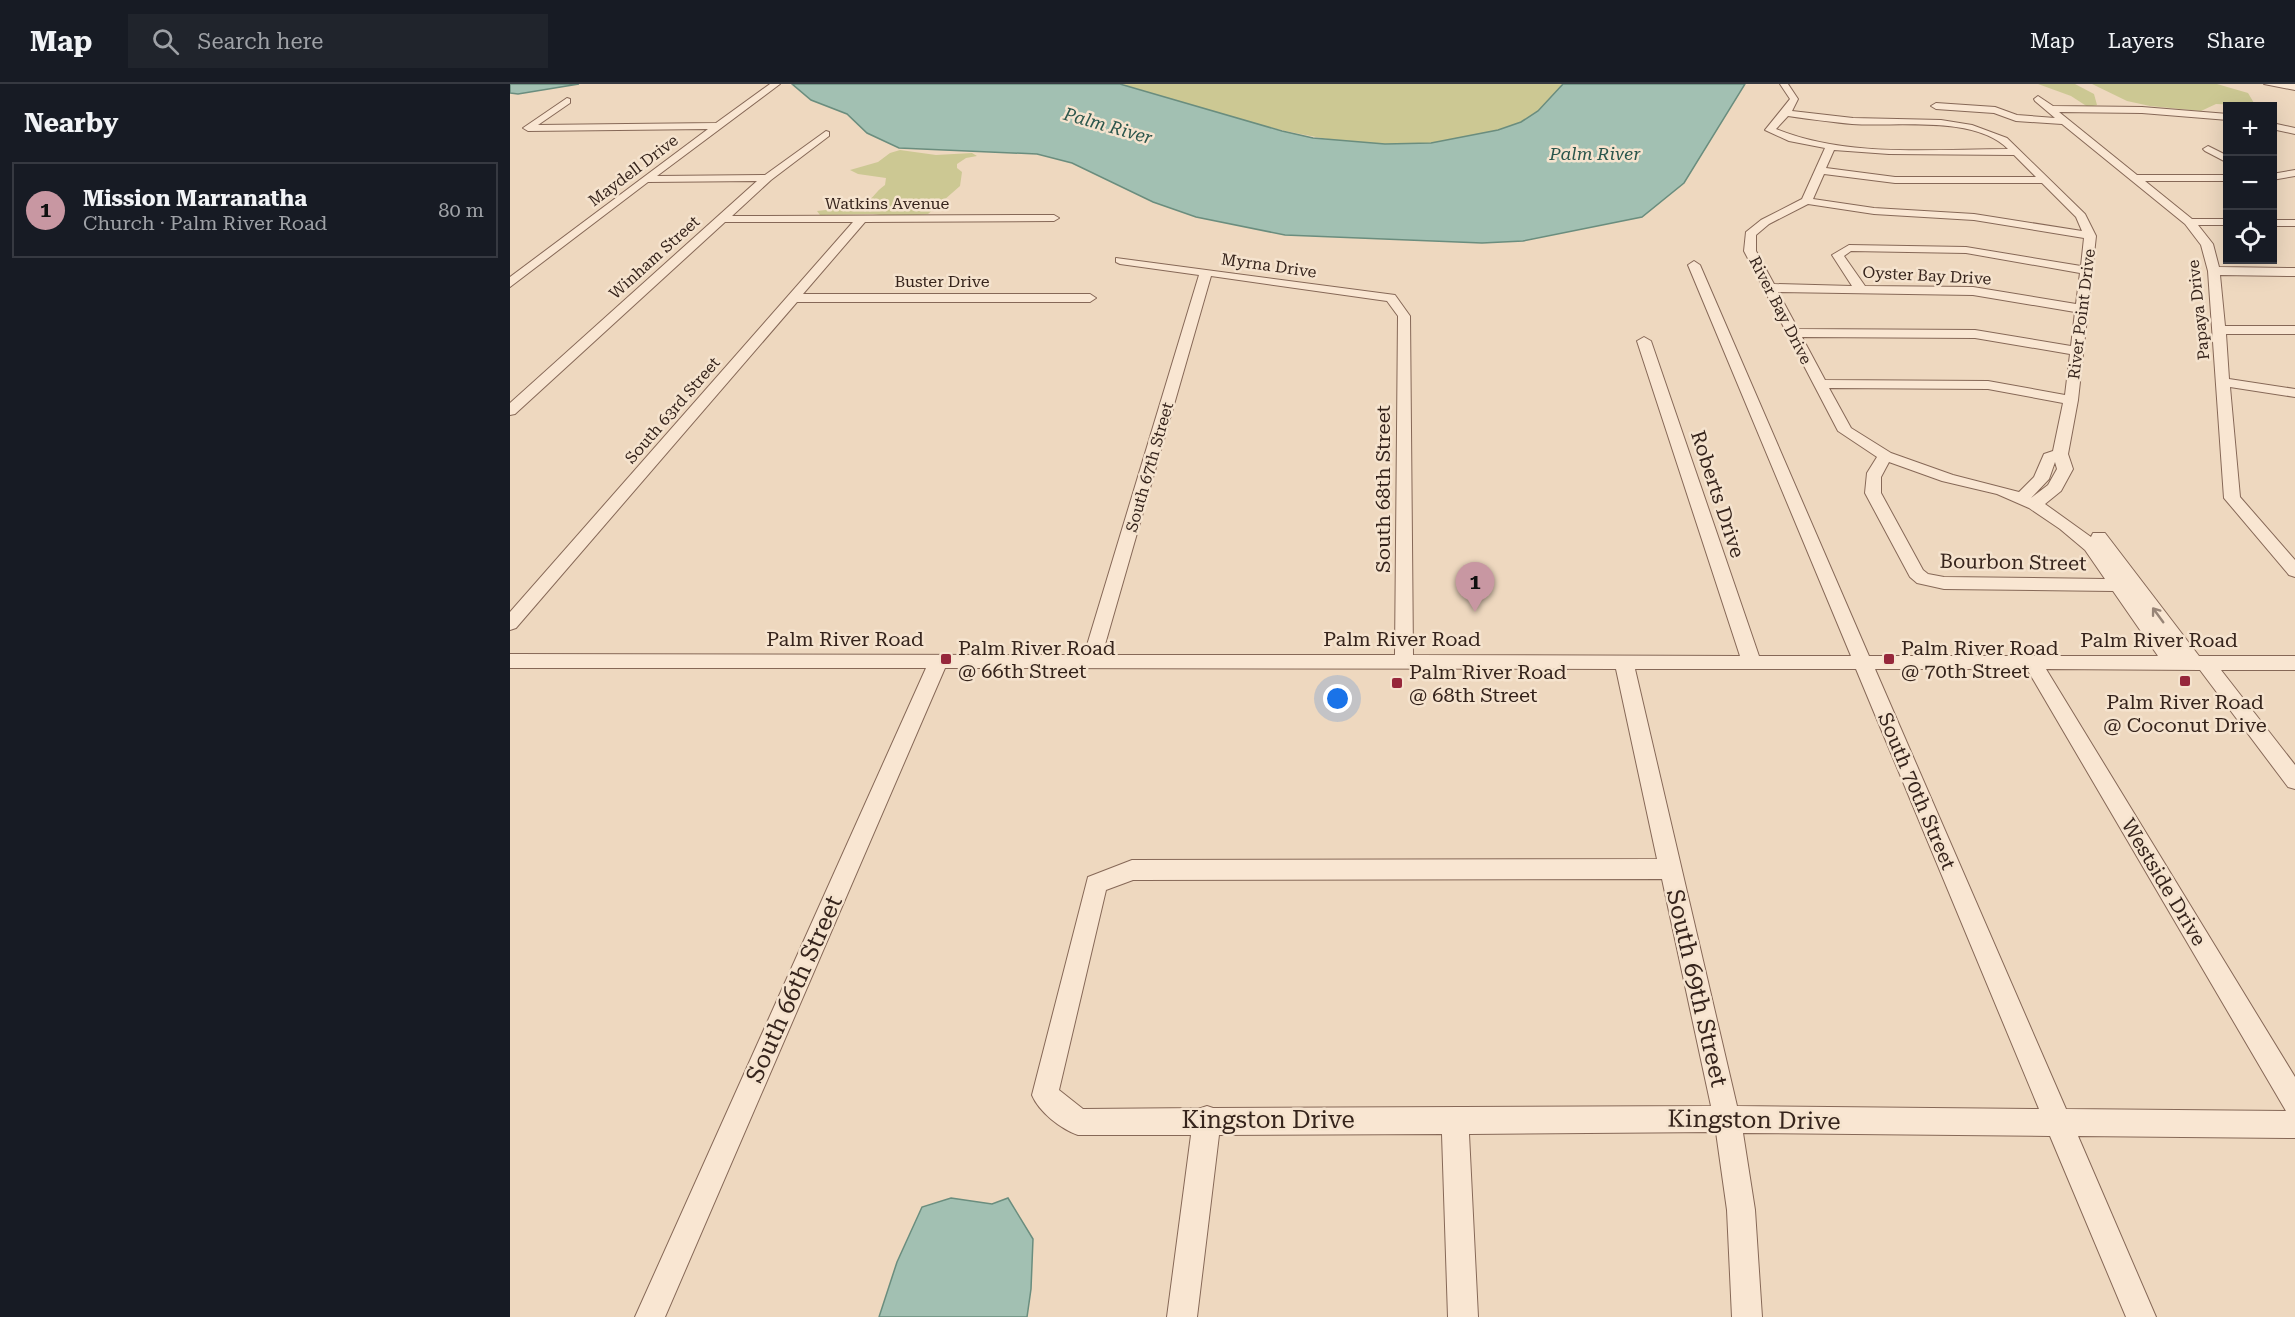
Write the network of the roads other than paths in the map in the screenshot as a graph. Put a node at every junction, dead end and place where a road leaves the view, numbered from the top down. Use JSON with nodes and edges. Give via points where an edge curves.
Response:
{"nodes":[{"id":1,"x":776,"y":84,"type":"edge"},
{"id":2,"x":2270,"y":84,"type":"edge"},
{"id":3,"x":1784,"y":85,"type":"edge"},
{"id":4,"x":2295,"y":87,"type":"edge"},
{"id":5,"x":2295,"y":97,"type":"edge"},
{"id":6,"x":2038,"y":99,"type":"dead end"},
{"id":7,"x":567,"y":101,"type":"dead end"},
{"id":8,"x":1936,"y":106,"type":"dead end"},
{"id":9,"x":2051,"y":110,"type":"junction"},
{"id":10,"x":1786,"y":113,"type":"junction"},
{"id":11,"x":2223,"y":117,"type":"edge"},
{"id":12,"x":2066,"y":121,"type":"junction"},
{"id":13,"x":716,"y":126,"type":"junction"},
{"id":14,"x":2277,"y":127,"type":"edge"},
{"id":15,"x":2295,"y":131,"type":"edge"},
{"id":16,"x":826,"y":134,"type":"dead end"},
{"id":17,"x":1831,"y":145,"type":"junction"},
{"id":18,"x":2208,"y":149,"type":"dead end"},
{"id":19,"x":2016,"y":152,"type":"junction"},
{"id":20,"x":2223,"y":157,"type":"edge"},
{"id":21,"x":1820,"y":170,"type":"junction"},
{"id":22,"x":2295,"y":173,"type":"edge"},
{"id":23,"x":2277,"y":176,"type":"edge"},
{"id":24,"x":767,"y":178,"type":"junction"},
{"id":25,"x":2137,"y":178,"type":"junction"},
{"id":26,"x":2223,"y":178,"type":"edge"},
{"id":27,"x":646,"y":179,"type":"junction"},
{"id":28,"x":2044,"y":180,"type":"junction"},
{"id":29,"x":1807,"y":201,"type":"junction"},
{"id":30,"x":1054,"y":218,"type":"dead end"},
{"id":31,"x":721,"y":219,"type":"junction"},
{"id":32,"x":861,"y":220,"type":"junction"},
{"id":33,"x":2189,"y":222,"type":"junction"},
{"id":34,"x":2223,"y":222,"type":"edge"},
{"id":35,"x":2277,"y":222,"type":"edge"},
{"id":36,"x":2295,"y":222,"type":"edge"},
{"id":37,"x":2090,"y":236,"type":"junction"},
{"id":38,"x":1120,"y":260,"type":"dead end"},
{"id":39,"x":1694,"y":265,"type":"dead end"},
{"id":40,"x":2087,"y":271,"type":"junction"},
{"id":41,"x":2214,"y":271,"type":"junction"},
{"id":42,"x":2295,"y":272,"type":"edge"},
{"id":43,"x":1206,"y":273,"type":"junction"},
{"id":44,"x":510,"y":283,"type":"edge"},
{"id":45,"x":1769,"y":288,"type":"junction"},
{"id":46,"x":1860,"y":288,"type":"junction"},
{"id":47,"x":795,"y":298,"type":"junction"},
{"id":48,"x":1090,"y":298,"type":"dead end"},
{"id":49,"x":2082,"y":309,"type":"junction"},
{"id":50,"x":1404,"y":316,"type":"joint"},
{"id":51,"x":2217,"y":330,"type":"junction"},
{"id":52,"x":2295,"y":330,"type":"edge"},
{"id":53,"x":1792,"y":333,"type":"junction"},
{"id":54,"x":1644,"y":341,"type":"dead end"},
{"id":55,"x":2077,"y":351,"type":"junction"},
{"id":56,"x":2222,"y":382,"type":"junction"},
{"id":57,"x":1819,"y":384,"type":"junction"},
{"id":58,"x":2295,"y":393,"type":"edge"},
{"id":59,"x":2071,"y":400,"type":"junction"},
{"id":60,"x":510,"y":411,"type":"edge"},
{"id":61,"x":1887,"y":456,"type":"junction"},
{"id":62,"x":2031,"y":499,"type":"junction"},
{"id":63,"x":2295,"y":571,"type":"edge"},
{"id":64,"x":2118,"y":585,"type":"junction"},
{"id":65,"x":2136,"y":585,"type":"junction"},
{"id":66,"x":510,"y":624,"type":"edge"},
{"id":67,"x":510,"y":661,"type":"edge"},
{"id":68,"x":1752,"y":661,"type":"junction"},
{"id":69,"x":1861,"y":661,"type":"junction"},
{"id":70,"x":938,"y":662,"type":"junction"},
{"id":71,"x":1091,"y":662,"type":"junction"},
{"id":72,"x":1404,"y":662,"type":"junction"},
{"id":73,"x":1624,"y":662,"type":"junction"},
{"id":74,"x":2032,"y":662,"type":"junction"},
{"id":75,"x":2172,"y":662,"type":"junction"},
{"id":76,"x":2199,"y":662,"type":"junction"},
{"id":77,"x":2295,"y":663,"type":"edge"},
{"id":78,"x":2295,"y":781,"type":"edge"},
{"id":79,"x":1671,"y":869,"type":"junction"},
{"id":80,"x":2295,"y":1102,"type":"edge"},
{"id":81,"x":1207,"y":1119,"type":"junction"},
{"id":82,"x":1455,"y":1119,"type":"junction"},
{"id":83,"x":1727,"y":1119,"type":"junction"},
{"id":84,"x":2059,"y":1125,"type":"junction"},
{"id":85,"x":2295,"y":1125,"type":"edge"},
{"id":86,"x":650,"y":1317,"type":"edge"},
{"id":87,"x":1182,"y":1317,"type":"edge"},
{"id":88,"x":1463,"y":1317,"type":"edge"},
{"id":89,"x":1748,"y":1317,"type":"edge"},
{"id":90,"x":2141,"y":1317,"type":"edge"}],
"edges":[{"from":1,"to":13,"type":"street","name":"Maydell Drive"},
{"from":2,"to":4,"type":"street"},
{"from":2,"to":5,"type":"street"},
{"from":3,"to":10,"type":"street","via":[[1794,99]]},
{"from":6,"to":9,"type":"street","name":"Papaya Drive"},
{"from":7,"to":13,"type":"street","via":[[528,128]]},
{"from":8,"to":12,"type":"street"},
{"from":9,"to":11,"type":"street","via":[[2142,110]]},
{"from":9,"to":12,"type":"street","name":"Papaya Drive"},
{"from":10,"to":17,"type":"street","via":[[1770,130]]},
{"from":10,"to":19,"type":"street","name":"River Point Drive","via":[[1853,122],[1970,127],[2004,140]]},
{"from":12,"to":25,"type":"street","name":"Papaya Drive"},
{"from":13,"to":27,"type":"street","name":"Maydell Drive"},
{"from":14,"to":15,"type":"street"},
{"from":16,"to":24,"type":"street","name":"Winham Street"},
{"from":17,"to":19,"type":"street","via":[[1888,151]]},
{"from":17,"to":21,"type":"street"},
{"from":18,"to":20,"type":"street"},
{"from":19,"to":28,"type":"street","name":"River Point Drive"},
{"from":21,"to":28,"type":"street","via":[[1895,180]]},
{"from":21,"to":29,"type":"street"},
{"from":22,"to":23,"type":"street"},
{"from":24,"to":27,"type":"street"},
{"from":24,"to":31,"type":"street","name":"Winham Street"},
{"from":25,"to":26,"type":"street"},
{"from":25,"to":33,"type":"street","name":"Papaya Drive"},
{"from":27,"to":44,"type":"street","name":"Maydell Drive"},
{"from":28,"to":37,"type":"street","name":"River Point Drive","via":[[2081,216]]},
{"from":29,"to":37,"type":"street","via":[[1874,211],[1974,217]]},
{"from":29,"to":45,"type":"street","name":"River Bay Drive","via":[[1750,234],[1750,250]]},
{"from":30,"to":32,"type":"street","name":"Watkins Avenue"},
{"from":31,"to":32,"type":"street","name":"Watkins Avenue"},
{"from":31,"to":60,"type":"street","name":"Winham Street"},
{"from":32,"to":47,"type":"street","name":"South 63rd Street"},
{"from":33,"to":34,"type":"street"},
{"from":33,"to":41,"type":"street","name":"Papaya Drive","via":[[2207,244]]},
{"from":35,"to":36,"type":"street"},
{"from":37,"to":40,"type":"street","name":"River Point Drive"},
{"from":38,"to":43,"type":"street","name":"Myrna Drive"},
{"from":39,"to":69,"type":"street","name":"South 70th Street"},
{"from":40,"to":46,"type":"street","via":[[1966,250],[1849,248],[1838,255]]},
{"from":40,"to":49,"type":"street","name":"River Point Drive"},
{"from":41,"to":42,"type":"street"},
{"from":41,"to":51,"type":"street","name":"Papaya Drive"},
{"from":43,"to":50,"type":"street","name":"Myrna Drive","via":[[1391,298]]},
{"from":43,"to":71,"type":"street","name":"South 67th Street"},
{"from":45,"to":46,"type":"street","name":"Oyster Bay Drive"},
{"from":45,"to":53,"type":"street","name":"River Bay Drive"},
{"from":46,"to":49,"type":"street","name":"Oyster Bay Drive","via":[[1973,291]]},
{"from":47,"to":48,"type":"street","name":"Buster Drive"},
{"from":47,"to":66,"type":"street","name":"South 63rd Street"},
{"from":49,"to":55,"type":"street","name":"River Point Drive"},
{"from":50,"to":72,"type":"street","name":"South 68th Street"},
{"from":51,"to":52,"type":"street"},
{"from":51,"to":56,"type":"street","name":"Papaya Drive"},
{"from":53,"to":55,"type":"street","via":[[1975,334]]},
{"from":53,"to":57,"type":"street","name":"River Bay Drive"},
{"from":54,"to":68,"type":"street","name":"Roberts Drive"},
{"from":55,"to":59,"type":"street","name":"River Point Drive"},
{"from":56,"to":58,"type":"street"},
{"from":56,"to":63,"type":"street","name":"Papaya Drive","via":[[2232,498]]},
{"from":57,"to":59,"type":"street","via":[[1988,385]]},
{"from":57,"to":61,"type":"street","name":"River Bay Drive","via":[[1845,431]]},
{"from":59,"to":62,"type":"street","name":"River Point Drive","via":[[2060,454],[2065,469],[2055,488]]},
{"from":61,"to":62,"type":"street","name":"River Bay Drive","via":[[1948,478]]},
{"from":61,"to":64,"type":"street","name":"Bourbon Street","via":[[1875,469],[1873,493],[1911,567],[1923,579],[1944,583]]},
{"from":62,"to":64,"type":"street","name":"River Bay Drive","via":[[2091,546]]},
{"from":62,"to":65,"type":"street","name":"River Bay Drive","via":[[2069,514],[2102,539]]},
{"from":64,"to":65,"type":"street","name":"Bourbon Street"},
{"from":64,"to":75,"type":"street","name":"River Bay Drive"},
{"from":76,"to":65,"type":"street","name":"River Bay Drive","one_way":true},
{"from":67,"to":70,"type":"street","name":"Palm River Road"},
{"from":68,"to":69,"type":"street","name":"Palm River Road"},
{"from":68,"to":73,"type":"street","name":"Palm River Road"},
{"from":69,"to":74,"type":"street","name":"Palm River Road"},
{"from":69,"to":84,"type":"street","name":"South 70th Street"},
{"from":70,"to":71,"type":"street","name":"Palm River Road"},
{"from":70,"to":86,"type":"street","name":"South 66th Street"},
{"from":71,"to":72,"type":"street","name":"Palm River Road"},
{"from":72,"to":73,"type":"street","name":"Palm River Road"},
{"from":73,"to":79,"type":"street","name":"South 69th Street"},
{"from":74,"to":75,"type":"street","name":"Palm River Road"},
{"from":74,"to":80,"type":"street","name":"Westside Drive"},
{"from":75,"to":76,"type":"street","name":"Palm River Road"},
{"from":76,"to":77,"type":"street","name":"Palm River Road"},
{"from":76,"to":78,"type":"street","name":"River Bay Drive"},
{"from":79,"to":81,"type":"street","name":"Kingston Drive","via":[[1132,870],[1096,884],[1045,1095],[1078,1122]]},
{"from":79,"to":83,"type":"street","name":"South 69th Street"},
{"from":81,"to":82,"type":"street","name":"Kingston Drive"},
{"from":81,"to":87,"type":"street"},
{"from":82,"to":83,"type":"street","name":"Kingston Drive"},
{"from":82,"to":88,"type":"street"},
{"from":83,"to":84,"type":"street","name":"Kingston Drive"},
{"from":83,"to":89,"type":"street","name":"South 69th Street","via":[[1741,1210]]},
{"from":84,"to":85,"type":"street","name":"Kingston Drive"},
{"from":84,"to":90,"type":"street","name":"South 70th Street"}]}
